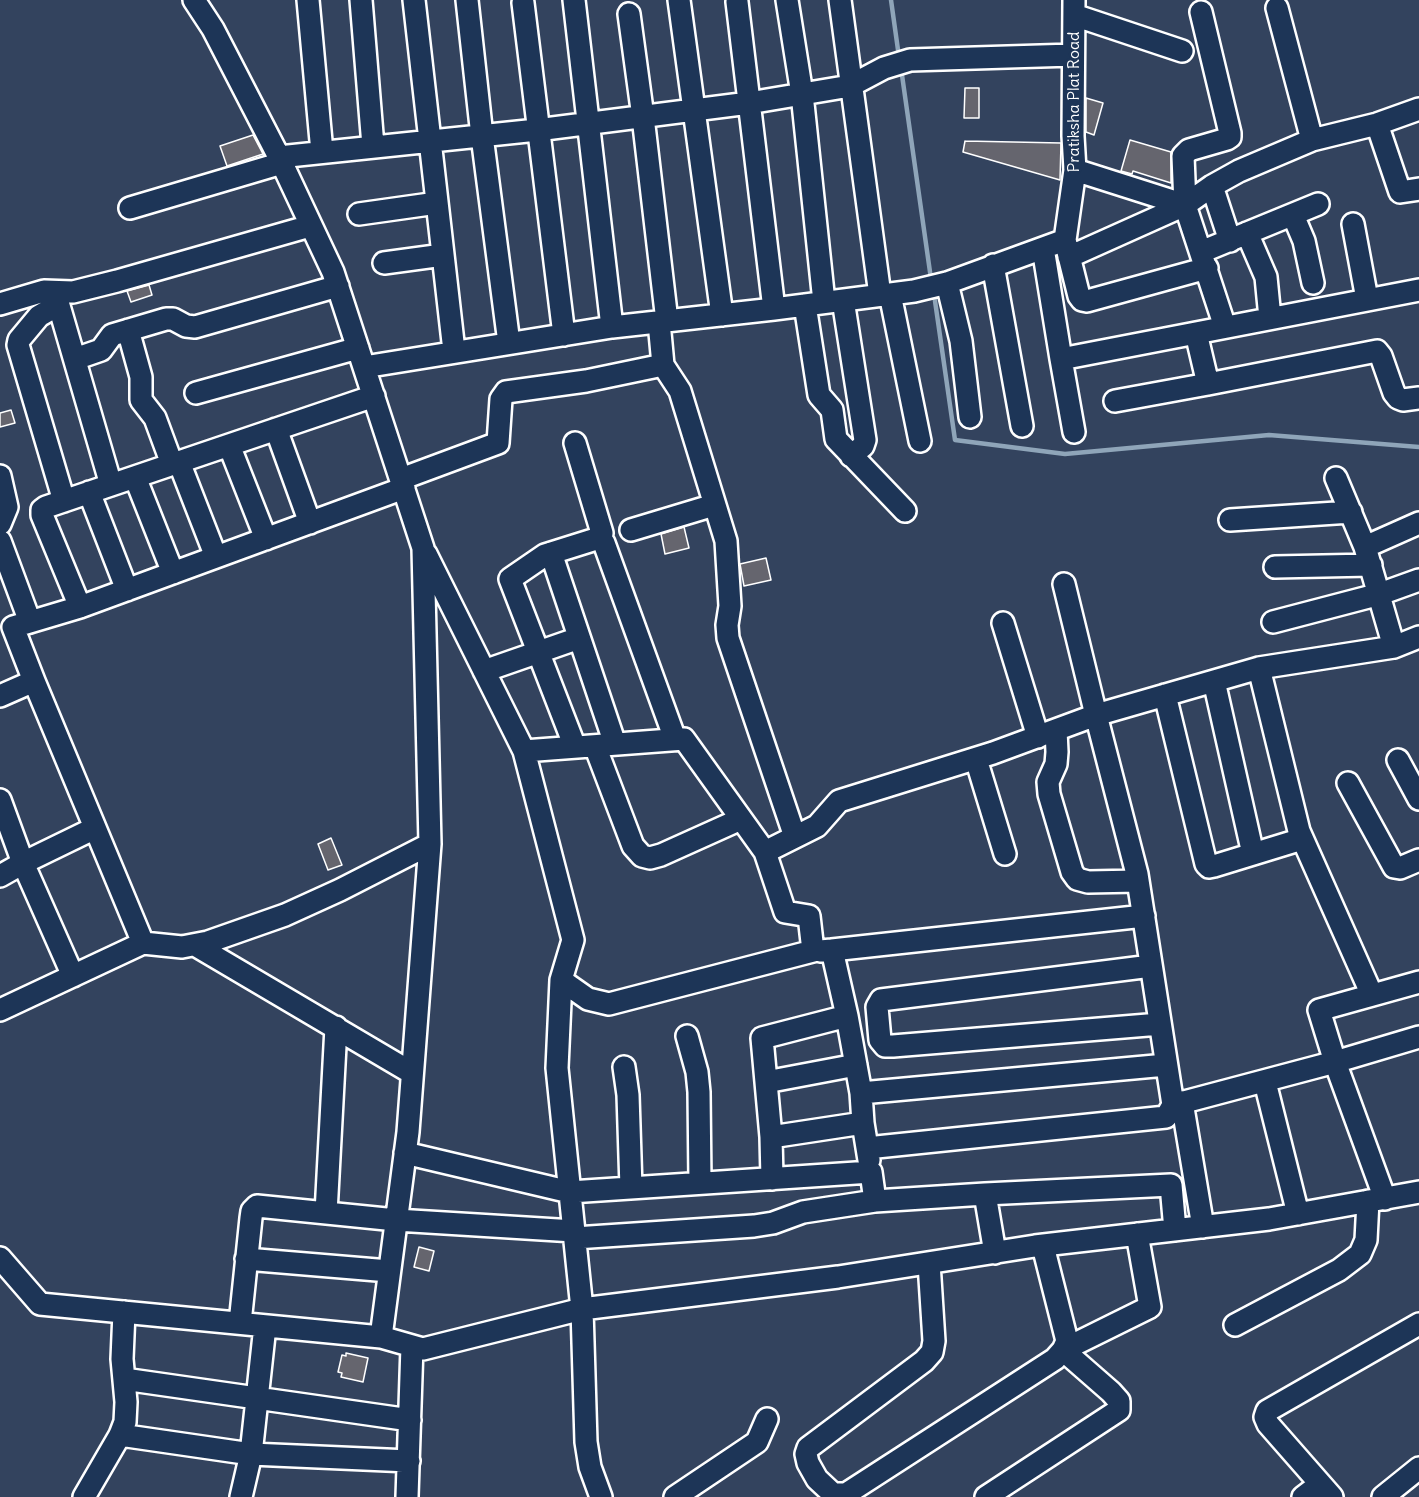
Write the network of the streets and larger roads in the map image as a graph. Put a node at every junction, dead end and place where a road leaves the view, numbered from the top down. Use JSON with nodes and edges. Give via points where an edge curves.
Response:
{"nodes":[{"id":1,"x":194,"y":0,"type":"edge"},
{"id":2,"x":308,"y":0,"type":"edge"},
{"id":3,"x":361,"y":0,"type":"edge"},
{"id":4,"x":414,"y":0,"type":"edge"},
{"id":5,"x":467,"y":0,"type":"edge"},
{"id":6,"x":574,"y":0,"type":"edge"},
{"id":7,"x":680,"y":0,"type":"edge"},
{"id":8,"x":787,"y":0,"type":"edge"},
{"id":9,"x":840,"y":0,"type":"edge"},
{"id":10,"x":737,"y":2,"type":"dead end"},
{"id":11,"x":522,"y":3,"type":"dead end"},
{"id":12,"x":1074,"y":7,"type":"edge"},
{"id":13,"x":1277,"y":8,"type":"dead end"},
{"id":14,"x":1201,"y":12,"type":"dead end"},
{"id":15,"x":629,"y":14,"type":"dead end"},
{"id":16,"x":1182,"y":51,"type":"dead end"},
{"id":17,"x":1073,"y":55,"type":"junction"},
{"id":18,"x":850,"y":86,"type":"junction"},
{"id":19,"x":802,"y":94,"type":"junction"},
{"id":20,"x":749,"y":103,"type":"junction"},
{"id":21,"x":695,"y":110,"type":"junction"},
{"id":22,"x":1419,"y":110,"type":"edge"},
{"id":23,"x":643,"y":117,"type":"junction"},
{"id":24,"x":587,"y":123,"type":"junction"},
{"id":25,"x":1377,"y":124,"type":"junction"},
{"id":26,"x":537,"y":130,"type":"junction"},
{"id":27,"x":482,"y":136,"type":"junction"},
{"id":28,"x":429,"y":140,"type":"junction"},
{"id":29,"x":1312,"y":140,"type":"junction"},
{"id":30,"x":373,"y":146,"type":"junction"},
{"id":31,"x":322,"y":152,"type":"junction"},
{"id":32,"x":280,"y":160,"type":"junction"},
{"id":33,"x":1075,"y":170,"type":"junction"},
{"id":34,"x":1212,"y":186,"type":"junction"},
{"id":35,"x":1419,"y":189,"type":"edge"},
{"id":36,"x":436,"y":203,"type":"junction"},
{"id":37,"x":1318,"y":204,"type":"dead end"},
{"id":38,"x":1185,"y":205,"type":"junction"},
{"id":39,"x":130,"y":208,"type":"dead end"},
{"id":40,"x":359,"y":214,"type":"dead end"},
{"id":41,"x":1293,"y":215,"type":"junction"},
{"id":42,"x":1353,"y":224,"type":"dead end"},
{"id":43,"x":310,"y":226,"type":"junction"},
{"id":44,"x":1239,"y":237,"type":"junction"},
{"id":45,"x":1043,"y":248,"type":"junction"},
{"id":46,"x":1067,"y":249,"type":"junction"},
{"id":47,"x":443,"y":255,"type":"junction"},
{"id":48,"x":1204,"y":260,"type":"junction"},
{"id":49,"x":384,"y":263,"type":"dead end"},
{"id":50,"x":993,"y":265,"type":"junction"},
{"id":51,"x":1313,"y":283,"type":"dead end"},
{"id":52,"x":942,"y":284,"type":"junction"},
{"id":53,"x":338,"y":286,"type":"junction"},
{"id":54,"x":1419,"y":290,"type":"edge"},
{"id":55,"x":885,"y":295,"type":"junction"},
{"id":56,"x":56,"y":298,"type":"junction"},
{"id":57,"x":1367,"y":299,"type":"junction"},
{"id":58,"x":824,"y":302,"type":"junction"},
{"id":59,"x":0,"y":303,"type":"edge"},
{"id":60,"x":774,"y":309,"type":"junction"},
{"id":61,"x":722,"y":315,"type":"junction"},
{"id":62,"x":1270,"y":318,"type":"junction"},
{"id":63,"x":663,"y":321,"type":"junction"},
{"id":64,"x":612,"y":327,"type":"junction"},
{"id":65,"x":1225,"y":327,"type":"junction"},
{"id":66,"x":128,"y":330,"type":"junction"},
{"id":67,"x":1196,"y":333,"type":"junction"},
{"id":68,"x":564,"y":335,"type":"junction"},
{"id":69,"x":509,"y":343,"type":"junction"},
{"id":70,"x":454,"y":351,"type":"junction"},
{"id":71,"x":361,"y":357,"type":"junction"},
{"id":72,"x":75,"y":359,"type":"junction"},
{"id":73,"x":1061,"y":359,"type":"junction"},
{"id":74,"x":663,"y":365,"type":"junction"},
{"id":75,"x":1208,"y":384,"type":"junction"},
{"id":76,"x":196,"y":393,"type":"dead end"},
{"id":77,"x":374,"y":396,"type":"junction"},
{"id":78,"x":1419,"y":398,"type":"edge"},
{"id":79,"x":1115,"y":401,"type":"dead end"},
{"id":80,"x":970,"y":417,"type":"dead end"},
{"id":81,"x":1022,"y":426,"type":"dead end"},
{"id":82,"x":276,"y":429,"type":"junction"},
{"id":83,"x":1074,"y":432,"type":"dead end"},
{"id":84,"x":920,"y":441,"type":"dead end"},
{"id":85,"x":575,"y":443,"type":"dead end"},
{"id":86,"x":229,"y":445,"type":"junction"},
{"id":87,"x":851,"y":456,"type":"junction"},
{"id":88,"x":175,"y":463,"type":"junction"},
{"id":89,"x":0,"y":476,"type":"edge"},
{"id":90,"x":135,"y":477,"type":"junction"},
{"id":91,"x":1336,"y":478,"type":"dead end"},
{"id":92,"x":403,"y":484,"type":"junction"},
{"id":93,"x":111,"y":485,"type":"junction"},
{"id":94,"x":89,"y":492,"type":"junction"},
{"id":95,"x":64,"y":501,"type":"junction"},
{"id":96,"x":714,"y":505,"type":"junction"},
{"id":97,"x":905,"y":511,"type":"dead end"},
{"id":98,"x":1351,"y":512,"type":"junction"},
{"id":99,"x":1230,"y":519,"type":"dead end"},
{"id":100,"x":310,"y":523,"type":"junction"},
{"id":101,"x":1419,"y":523,"type":"edge"},
{"id":102,"x":0,"y":524,"type":"edge"},
{"id":103,"x":631,"y":530,"type":"dead end"},
{"id":104,"x":266,"y":539,"type":"junction"},
{"id":105,"x":601,"y":539,"type":"junction"},
{"id":106,"x":0,"y":541,"type":"edge"},
{"id":107,"x":423,"y":548,"type":"junction"},
{"id":108,"x":551,"y":553,"type":"junction"},
{"id":109,"x":1368,"y":556,"type":"junction"},
{"id":110,"x":216,"y":557,"type":"junction"},
{"id":111,"x":1275,"y":567,"type":"dead end"},
{"id":112,"x":173,"y":573,"type":"junction"},
{"id":113,"x":1419,"y":580,"type":"edge"},
{"id":114,"x":1064,"y":584,"type":"dead end"},
{"id":115,"x":128,"y":590,"type":"junction"},
{"id":116,"x":1380,"y":594,"type":"junction"},
{"id":117,"x":80,"y":607,"type":"junction"},
{"id":118,"x":1273,"y":622,"type":"dead end"},
{"id":119,"x":1003,"y":624,"type":"dead end"},
{"id":120,"x":14,"y":627,"type":"edge"},
{"id":121,"x":1419,"y":637,"type":"edge"},
{"id":122,"x":579,"y":638,"type":"junction"},
{"id":123,"x":1394,"y":647,"type":"junction"},
{"id":124,"x":538,"y":653,"type":"junction"},
{"id":125,"x":1259,"y":668,"type":"junction"},
{"id":126,"x":484,"y":671,"type":"junction"},
{"id":127,"x":34,"y":681,"type":"junction"},
{"id":128,"x":1214,"y":681,"type":"junction"},
{"id":129,"x":1165,"y":695,"type":"junction"},
{"id":130,"x":0,"y":696,"type":"edge"},
{"id":131,"x":1096,"y":715,"type":"junction"},
{"id":132,"x":1047,"y":733,"type":"junction"},
{"id":133,"x":675,"y":739,"type":"junction"},
{"id":134,"x":595,"y":746,"type":"junction"},
{"id":135,"x":524,"y":751,"type":"junction"},
{"id":136,"x":976,"y":759,"type":"junction"},
{"id":137,"x":1398,"y":760,"type":"dead end"},
{"id":138,"x":1348,"y":783,"type":"dead end"},
{"id":139,"x":1419,"y":799,"type":"edge"},
{"id":140,"x":0,"y":800,"type":"edge"},
{"id":141,"x":741,"y":819,"type":"junction"},
{"id":142,"x":95,"y":828,"type":"junction"},
{"id":143,"x":795,"y":837,"type":"junction"},
{"id":144,"x":1302,"y":839,"type":"junction"},
{"id":145,"x":430,"y":844,"type":"junction"},
{"id":146,"x":765,"y":852,"type":"junction"},
{"id":147,"x":1005,"y":854,"type":"dead end"},
{"id":148,"x":1253,"y":854,"type":"junction"},
{"id":149,"x":1419,"y":860,"type":"edge"},
{"id":150,"x":23,"y":863,"type":"junction"},
{"id":151,"x":0,"y":876,"type":"edge"},
{"id":152,"x":1138,"y":881,"type":"junction"},
{"id":153,"x":1144,"y":916,"type":"junction"},
{"id":154,"x":143,"y":943,"type":"junction"},
{"id":155,"x":195,"y":945,"type":"junction"},
{"id":156,"x":822,"y":951,"type":"junction"},
{"id":157,"x":1151,"y":966,"type":"junction"},
{"id":158,"x":73,"y":976,"type":"junction"},
{"id":159,"x":561,"y":980,"type":"junction"},
{"id":160,"x":1419,"y":982,"type":"edge"},
{"id":161,"x":1372,"y":995,"type":"junction"},
{"id":162,"x":0,"y":1010,"type":"edge"},
{"id":163,"x":847,"y":1016,"type":"junction"},
{"id":164,"x":1160,"y":1024,"type":"junction"},
{"id":165,"x":336,"y":1027,"type":"junction"},
{"id":166,"x":687,"y":1036,"type":"dead end"},
{"id":167,"x":1419,"y":1037,"type":"edge"},
{"id":168,"x":1335,"y":1062,"type":"junction"},
{"id":169,"x":856,"y":1065,"type":"junction"},
{"id":170,"x":1166,"y":1065,"type":"junction"},
{"id":171,"x":624,"y":1067,"type":"dead end"},
{"id":172,"x":412,"y":1073,"type":"junction"},
{"id":173,"x":766,"y":1082,"type":"junction"},
{"id":174,"x":1265,"y":1082,"type":"junction"},
{"id":175,"x":861,"y":1093,"type":"junction"},
{"id":176,"x":1177,"y":1104,"type":"junction"},
{"id":177,"x":863,"y":1123,"type":"junction"},
{"id":178,"x":771,"y":1137,"type":"junction"},
{"id":179,"x":867,"y":1148,"type":"junction"},
{"id":180,"x":405,"y":1153,"type":"junction"},
{"id":181,"x":871,"y":1172,"type":"junction"},
{"id":182,"x":772,"y":1179,"type":"junction"},
{"id":183,"x":700,"y":1183,"type":"junction"},
{"id":184,"x":631,"y":1188,"type":"junction"},
{"id":185,"x":570,"y":1192,"type":"junction"},
{"id":186,"x":1419,"y":1192,"type":"edge"},
{"id":187,"x":986,"y":1194,"type":"junction"},
{"id":188,"x":1377,"y":1200,"type":"junction"},
{"id":189,"x":875,"y":1201,"type":"junction"},
{"id":190,"x":326,"y":1213,"type":"junction"},
{"id":191,"x":1298,"y":1214,"type":"junction"},
{"id":192,"x":396,"y":1220,"type":"junction"},
{"id":193,"x":1203,"y":1227,"type":"junction"},
{"id":194,"x":1175,"y":1230,"type":"junction"},
{"id":195,"x":574,"y":1234,"type":"junction"},
{"id":196,"x":1137,"y":1234,"type":"junction"},
{"id":197,"x":1043,"y":1246,"type":"junction"},
{"id":198,"x":996,"y":1253,"type":"junction"},
{"id":199,"x":0,"y":1258,"type":"edge"},
{"id":200,"x":246,"y":1259,"type":"junction"},
{"id":201,"x":929,"y":1263,"type":"junction"},
{"id":202,"x":389,"y":1271,"type":"junction"},
{"id":203,"x":582,"y":1309,"type":"junction"},
{"id":204,"x":124,"y":1312,"type":"junction"},
{"id":205,"x":240,"y":1323,"type":"junction"},
{"id":206,"x":1419,"y":1324,"type":"edge"},
{"id":207,"x":1235,"y":1325,"type":"dead end"},
{"id":208,"x":265,"y":1326,"type":"junction"},
{"id":209,"x":381,"y":1337,"type":"junction"},
{"id":210,"x":412,"y":1346,"type":"junction"},
{"id":211,"x":1063,"y":1350,"type":"junction"},
{"id":212,"x":124,"y":1379,"type":"junction"},
{"id":213,"x":256,"y":1397,"type":"junction"},
{"id":214,"x":767,"y":1419,"type":"dead end"},
{"id":215,"x":410,"y":1420,"type":"junction"},
{"id":216,"x":120,"y":1435,"type":"junction"},
{"id":217,"x":251,"y":1454,"type":"junction"},
{"id":218,"x":409,"y":1461,"type":"junction"},
{"id":219,"x":1419,"y":1468,"type":"edge"},
{"id":220,"x":592,"y":1475,"type":"junction"},
{"id":221,"x":1326,"y":1491,"type":"edge"},
{"id":222,"x":85,"y":1497,"type":"edge"},
{"id":223,"x":241,"y":1497,"type":"edge"},
{"id":224,"x":407,"y":1497,"type":"edge"},
{"id":225,"x":591,"y":1497,"type":"edge"},
{"id":226,"x":601,"y":1497,"type":"edge"},
{"id":227,"x":675,"y":1497,"type":"edge"},
{"id":228,"x":986,"y":1497,"type":"edge"},
{"id":229,"x":1303,"y":1497,"type":"edge"},
{"id":230,"x":1383,"y":1497,"type":"edge"}],
"edges":[{"from":1,"to":32,"type":"street","via":[[213,28]]},
{"from":2,"to":31,"type":"street"},
{"from":3,"to":30,"type":"street"},
{"from":4,"to":28,"type":"street"},
{"from":5,"to":27,"type":"street"},
{"from":6,"to":24,"type":"street"},
{"from":7,"to":21,"type":"street"},
{"from":8,"to":19,"type":"street"},
{"from":9,"to":18,"type":"street"},
{"from":10,"to":20,"type":"street"},
{"from":11,"to":26,"type":"street"},
{"from":12,"to":16,"type":"street"},
{"from":12,"to":17,"type":"street","name":"Pratiksha Plat Road"},
{"from":13,"to":29,"type":"street"},
{"from":14,"to":38,"type":"street","via":[[1230,137],[1189,150],[1183,156]]},
{"from":15,"to":23,"type":"street"},
{"from":17,"to":18,"type":"street","via":[[910,60]]},
{"from":17,"to":33,"type":"street","name":"Pratiksha Plat Road"},
{"from":18,"to":19,"type":"street"},
{"from":18,"to":55,"type":"street"},
{"from":19,"to":20,"type":"street"},
{"from":19,"to":58,"type":"street"},
{"from":20,"to":21,"type":"street"},
{"from":20,"to":60,"type":"street"},
{"from":21,"to":23,"type":"street"},
{"from":21,"to":61,"type":"street"},
{"from":22,"to":25,"type":"street"},
{"from":23,"to":24,"type":"street"},
{"from":23,"to":63,"type":"street"},
{"from":24,"to":26,"type":"street"},
{"from":24,"to":64,"type":"street"},
{"from":25,"to":29,"type":"street"},
{"from":25,"to":35,"type":"street","via":[[1400,192]]},
{"from":26,"to":27,"type":"street"},
{"from":26,"to":68,"type":"street"},
{"from":27,"to":28,"type":"street"},
{"from":27,"to":69,"type":"street"},
{"from":28,"to":30,"type":"street"},
{"from":28,"to":36,"type":"street"},
{"from":29,"to":34,"type":"street"},
{"from":30,"to":31,"type":"street"},
{"from":31,"to":32,"type":"street"},
{"from":32,"to":39,"type":"street"},
{"from":32,"to":43,"type":"street"},
{"from":33,"to":38,"type":"street"},
{"from":33,"to":46,"type":"street","name":"Pratiksha Plat Road"},
{"from":34,"to":38,"type":"street"},
{"from":34,"to":44,"type":"street"},
{"from":36,"to":40,"type":"street"},
{"from":36,"to":47,"type":"street"},
{"from":37,"to":41,"type":"street"},
{"from":38,"to":46,"type":"street"},
{"from":38,"to":48,"type":"street"},
{"from":41,"to":44,"type":"street"},
{"from":41,"to":51,"type":"street","via":[[1304,241]]},
{"from":42,"to":57,"type":"street"},
{"from":43,"to":53,"type":"street"},
{"from":43,"to":56,"type":"street"},
{"from":44,"to":48,"type":"street"},
{"from":44,"to":62,"type":"street","via":[[1266,277]]},
{"from":45,"to":46,"type":"street"},
{"from":45,"to":50,"type":"street"},
{"from":45,"to":73,"type":"street"},
{"from":46,"to":48,"type":"street","via":[[1079,296],[1087,301]]},
{"from":47,"to":49,"type":"street"},
{"from":47,"to":70,"type":"street"},
{"from":48,"to":65,"type":"street"},
{"from":50,"to":52,"type":"street"},
{"from":50,"to":81,"type":"street"},
{"from":52,"to":55,"type":"street"},
{"from":52,"to":80,"type":"street","via":[[962,346]]},
{"from":53,"to":66,"type":"street","via":[[195,327],[170,318]]},
{"from":53,"to":71,"type":"street"},
{"from":54,"to":57,"type":"street"},
{"from":55,"to":58,"type":"street"},
{"from":55,"to":84,"type":"street"},
{"from":56,"to":59,"type":"street","via":[[44,291]]},
{"from":56,"to":72,"type":"street"},
{"from":56,"to":95,"type":"street","via":[[18,345]]},
{"from":57,"to":62,"type":"street"},
{"from":58,"to":60,"type":"street"},
{"from":58,"to":87,"type":"street","via":[[819,395],[832,410],[836,439]]},
{"from":58,"to":87,"type":"street","via":[[866,440]]},
{"from":60,"to":61,"type":"street"},
{"from":61,"to":63,"type":"street"},
{"from":62,"to":65,"type":"street"},
{"from":63,"to":64,"type":"street"},
{"from":63,"to":74,"type":"street"},
{"from":64,"to":68,"type":"street"},
{"from":65,"to":67,"type":"street"},
{"from":66,"to":72,"type":"street","via":[[112,335],[101,350]]},
{"from":66,"to":88,"type":"street","via":[[141,378],[141,400],[155,418]]},
{"from":67,"to":73,"type":"street"},
{"from":67,"to":75,"type":"street"},
{"from":68,"to":69,"type":"street"},
{"from":69,"to":70,"type":"street"},
{"from":70,"to":71,"type":"street"},
{"from":71,"to":76,"type":"street"},
{"from":71,"to":77,"type":"street"},
{"from":72,"to":93,"type":"street"},
{"from":73,"to":83,"type":"street"},
{"from":74,"to":92,"type":"street","via":[[506,392],[501,399],[498,443]]},
{"from":74,"to":96,"type":"street","via":[[680,391]]},
{"from":75,"to":78,"type":"street","via":[[1377,351],[1398,398]]},
{"from":75,"to":79,"type":"street"},
{"from":77,"to":82,"type":"street"},
{"from":77,"to":92,"type":"street"},
{"from":82,"to":86,"type":"street"},
{"from":82,"to":100,"type":"street"},
{"from":85,"to":105,"type":"street","via":[[603,533]]},
{"from":86,"to":88,"type":"street"},
{"from":86,"to":104,"type":"street"},
{"from":87,"to":97,"type":"street"},
{"from":88,"to":90,"type":"street"},
{"from":88,"to":110,"type":"street"},
{"from":89,"to":102,"type":"street","via":[[7,507]]},
{"from":90,"to":93,"type":"street"},
{"from":90,"to":112,"type":"street"},
{"from":91,"to":98,"type":"street"},
{"from":92,"to":100,"type":"street"},
{"from":92,"to":107,"type":"street"},
{"from":93,"to":94,"type":"street"},
{"from":94,"to":95,"type":"street"},
{"from":94,"to":115,"type":"street"},
{"from":95,"to":117,"type":"street","via":[[46,507],[42,515]]},
{"from":96,"to":103,"type":"street"},
{"from":96,"to":143,"type":"street","via":[[728,549],[728,638]]},
{"from":98,"to":99,"type":"street"},
{"from":98,"to":109,"type":"street"},
{"from":100,"to":104,"type":"street"},
{"from":101,"to":109,"type":"street"},
{"from":104,"to":110,"type":"street"},
{"from":105,"to":108,"type":"street"},
{"from":105,"to":133,"type":"street"},
{"from":106,"to":120,"type":"street"},
{"from":107,"to":126,"type":"street"},
{"from":107,"to":145,"type":"street"},
{"from":108,"to":122,"type":"street"},
{"from":108,"to":124,"type":"street","via":[[510,579]]},
{"from":109,"to":111,"type":"street"},
{"from":109,"to":116,"type":"street"},
{"from":110,"to":112,"type":"street"},
{"from":112,"to":115,"type":"street"},
{"from":113,"to":116,"type":"street"},
{"from":114,"to":131,"type":"street"},
{"from":115,"to":117,"type":"street"},
{"from":116,"to":118,"type":"street"},
{"from":116,"to":123,"type":"street"},
{"from":117,"to":120,"type":"street"},
{"from":119,"to":132,"type":"street"},
{"from":120,"to":127,"type":"street"},
{"from":121,"to":123,"type":"street"},
{"from":122,"to":124,"type":"street"},
{"from":122,"to":134,"type":"street"},
{"from":123,"to":125,"type":"street"},
{"from":124,"to":126,"type":"street"},
{"from":124,"to":134,"type":"street"},
{"from":125,"to":128,"type":"street"},
{"from":125,"to":144,"type":"street"},
{"from":126,"to":135,"type":"street"},
{"from":127,"to":130,"type":"street"},
{"from":127,"to":142,"type":"street"},
{"from":128,"to":129,"type":"street"},
{"from":128,"to":148,"type":"street"},
{"from":129,"to":131,"type":"street"},
{"from":129,"to":148,"type":"street","via":[[1206,864],[1214,866]]},
{"from":131,"to":132,"type":"street"},
{"from":131,"to":152,"type":"street"},
{"from":132,"to":136,"type":"street"},
{"from":132,"to":152,"type":"street","via":[[1057,752],[1048,782],[1049,794],[1072,872],[1077,879],[1088,882]]},
{"from":133,"to":134,"type":"street"},
{"from":133,"to":141,"type":"street","via":[[684,739]]},
{"from":134,"to":135,"type":"street"},
{"from":134,"to":141,"type":"street","via":[[633,846],[642,856],[661,855]]},
{"from":135,"to":159,"type":"street","via":[[573,940]]},
{"from":136,"to":143,"type":"street","via":[[839,801],[818,826]]},
{"from":136,"to":147,"type":"street"},
{"from":137,"to":139,"type":"street"},
{"from":138,"to":149,"type":"street","via":[[1394,867]]},
{"from":140,"to":150,"type":"street"},
{"from":141,"to":146,"type":"street"},
{"from":142,"to":150,"type":"street"},
{"from":142,"to":154,"type":"street"},
{"from":143,"to":146,"type":"street"},
{"from":144,"to":148,"type":"street"},
{"from":144,"to":161,"type":"street"},
{"from":145,"to":155,"type":"street","via":[[285,915]]},
{"from":145,"to":172,"type":"street"},
{"from":146,"to":156,"type":"street","via":[[785,912],[809,916]]},
{"from":150,"to":151,"type":"street"},
{"from":150,"to":158,"type":"street"},
{"from":152,"to":153,"type":"street"},
{"from":153,"to":156,"type":"street"},
{"from":153,"to":157,"type":"street"},
{"from":154,"to":155,"type":"street"},
{"from":154,"to":158,"type":"street"},
{"from":155,"to":165,"type":"street"},
{"from":156,"to":159,"type":"street","via":[[609,1004],[588,999]]},
{"from":156,"to":163,"type":"street"},
{"from":157,"to":164,"type":"street"},
{"from":157,"to":164,"type":"street","via":[[888,998],[877,1007],[880,1041],[893,1046]]},
{"from":158,"to":162,"type":"street"},
{"from":159,"to":185,"type":"street","via":[[557,1068]]},
{"from":160,"to":161,"type":"street"},
{"from":161,"to":168,"type":"street","via":[[1319,1010]]},
{"from":163,"to":169,"type":"street"},
{"from":163,"to":173,"type":"street","via":[[762,1038]]},
{"from":164,"to":170,"type":"street"},
{"from":165,"to":172,"type":"street"},
{"from":165,"to":190,"type":"street"},
{"from":166,"to":183,"type":"street","via":[[699,1092]]},
{"from":167,"to":168,"type":"street"},
{"from":168,"to":174,"type":"street"},
{"from":168,"to":188,"type":"street"},
{"from":169,"to":173,"type":"street"},
{"from":169,"to":175,"type":"street"},
{"from":170,"to":175,"type":"street"},
{"from":170,"to":176,"type":"street"},
{"from":171,"to":184,"type":"street"},
{"from":172,"to":180,"type":"street"},
{"from":173,"to":178,"type":"street"},
{"from":174,"to":176,"type":"street"},
{"from":174,"to":191,"type":"street"},
{"from":175,"to":177,"type":"street"},
{"from":176,"to":179,"type":"street","via":[[1166,1117]]},
{"from":176,"to":193,"type":"street"},
{"from":177,"to":178,"type":"street"},
{"from":177,"to":179,"type":"street"},
{"from":178,"to":182,"type":"street"},
{"from":179,"to":181,"type":"street"},
{"from":180,"to":185,"type":"street"},
{"from":180,"to":192,"type":"street"},
{"from":181,"to":182,"type":"street"},
{"from":181,"to":189,"type":"street"},
{"from":182,"to":183,"type":"street"},
{"from":183,"to":184,"type":"street"},
{"from":184,"to":185,"type":"street"},
{"from":185,"to":195,"type":"street"},
{"from":186,"to":188,"type":"street"},
{"from":187,"to":189,"type":"street"},
{"from":187,"to":194,"type":"street","via":[[1171,1185]]},
{"from":187,"to":198,"type":"street"},
{"from":188,"to":191,"type":"street"},
{"from":188,"to":207,"type":"street","via":[[1360,1254],[1339,1270]]},
{"from":189,"to":195,"type":"street","via":[[803,1212],[773,1223],[745,1227]]},
{"from":190,"to":192,"type":"street"},
{"from":190,"to":200,"type":"street","via":[[257,1206],[252,1211]]},
{"from":191,"to":193,"type":"street"},
{"from":192,"to":195,"type":"street"},
{"from":192,"to":202,"type":"street"},
{"from":193,"to":194,"type":"street"},
{"from":194,"to":196,"type":"street"},
{"from":195,"to":203,"type":"street"},
{"from":196,"to":197,"type":"street"},
{"from":196,"to":211,"type":"street","via":[[1150,1307]]},
{"from":197,"to":198,"type":"street"},
{"from":197,"to":211,"type":"street","via":[[1067,1341]]},
{"from":198,"to":201,"type":"street"},
{"from":199,"to":204,"type":"street","via":[[40,1304]]},
{"from":200,"to":202,"type":"street"},
{"from":200,"to":205,"type":"street"},
{"from":201,"to":203,"type":"street"},
{"from":201,"to":211,"type":"street","via":[[932,1352],[808,1448],[808,1463],[817,1479],[833,1494],[846,1494],[1055,1359]]},
{"from":202,"to":209,"type":"street"},
{"from":203,"to":210,"type":"street","via":[[423,1349]]},
{"from":203,"to":220,"type":"street","via":[[586,1442]]},
{"from":204,"to":205,"type":"street"},
{"from":204,"to":212,"type":"street"},
{"from":205,"to":208,"type":"street"},
{"from":206,"to":221,"type":"street","via":[[1267,1411],[1268,1424]]},
{"from":208,"to":209,"type":"street"},
{"from":208,"to":213,"type":"street"},
{"from":209,"to":210,"type":"street"},
{"from":210,"to":215,"type":"street"},
{"from":211,"to":228,"type":"street","via":[[1111,1392],[1119,1401],[1119,1410]]},
{"from":212,"to":213,"type":"street"},
{"from":212,"to":216,"type":"street","via":[[125,1422]]},
{"from":213,"to":215,"type":"street"},
{"from":213,"to":217,"type":"street"},
{"from":214,"to":227,"type":"street","via":[[757,1442]]},
{"from":215,"to":218,"type":"street"},
{"from":216,"to":217,"type":"street"},
{"from":216,"to":222,"type":"street"},
{"from":217,"to":218,"type":"street"},
{"from":217,"to":223,"type":"street"},
{"from":218,"to":224,"type":"street"},
{"from":219,"to":230,"type":"street"},
{"from":220,"to":225,"type":"street"},
{"from":220,"to":226,"type":"street"},
{"from":221,"to":229,"type":"street"}]}
